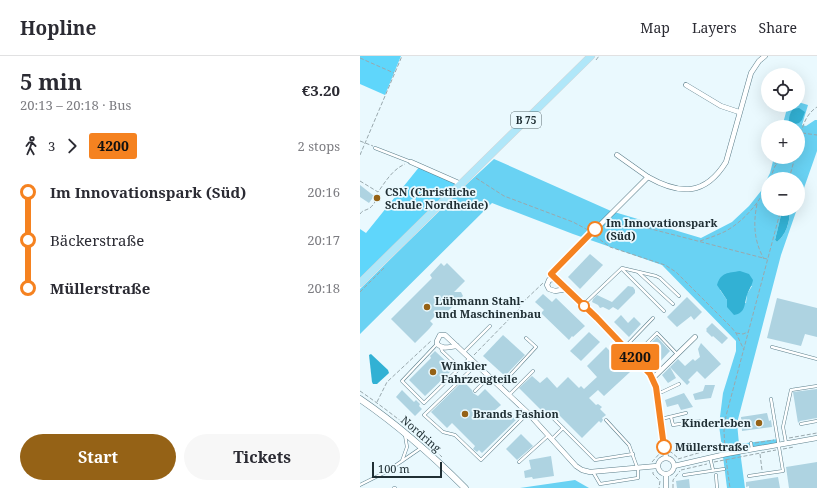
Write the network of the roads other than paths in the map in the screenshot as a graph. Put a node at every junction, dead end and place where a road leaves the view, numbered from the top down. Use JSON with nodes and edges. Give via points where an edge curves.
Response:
{"nodes":[{"id":1,"x":591,"y":56,"type":"edge"},
{"id":2,"x":765,"y":56,"type":"edge"},
{"id":3,"x":686,"y":85,"type":"dead end"},
{"id":4,"x":739,"y":112,"type":"junction"},
{"id":5,"x":375,"y":148,"type":"road end"},
{"id":6,"x":617,"y":155,"type":"dead end"},
{"id":7,"x":411,"y":162,"type":"joint"},
{"id":8,"x":648,"y":177,"type":"junction"},
{"id":9,"x":461,"y":184,"type":"junction"},
{"id":10,"x":622,"y":268,"type":"junction"},
{"id":11,"x":638,"y":272,"type":"junction"},
{"id":12,"x":559,"y":281,"type":"junction"},
{"id":13,"x":360,"y":283,"type":"edge"},
{"id":14,"x":567,"y":289,"type":"junction"},
{"id":15,"x":679,"y":296,"type":"dead end"},
{"id":16,"x":673,"y":304,"type":"dead end"},
{"id":17,"x":583,"y":305,"type":"junction"},
{"id":18,"x":664,"y":311,"type":"dead end"},
{"id":19,"x":653,"y":318,"type":"dead end"},
{"id":20,"x":490,"y":326,"type":"dead end"},
{"id":21,"x":695,"y":337,"type":"dead end"},
{"id":22,"x":526,"y":338,"type":"dead end"},
{"id":23,"x":439,"y":346,"type":"junction"},
{"id":24,"x":456,"y":346,"type":"junction"},
{"id":25,"x":772,"y":346,"type":"dead end"},
{"id":26,"x":625,"y":347,"type":"junction"},
{"id":27,"x":464,"y":353,"type":"junction"},
{"id":28,"x":677,"y":354,"type":"junction"},
{"id":29,"x":634,"y":356,"type":"junction"},
{"id":30,"x":470,"y":358,"type":"junction"},
{"id":31,"x":817,"y":358,"type":"edge"},
{"id":32,"x":476,"y":364,"type":"junction"},
{"id":33,"x":460,"y":368,"type":"junction"},
{"id":34,"x":533,"y":371,"type":"dead end"},
{"id":35,"x":489,"y":376,"type":"junction"},
{"id":36,"x":653,"y":378,"type":"junction"},
{"id":37,"x":679,"y":384,"type":"dead end"},
{"id":38,"x":500,"y":386,"type":"junction"},
{"id":39,"x":817,"y":386,"type":"edge"},
{"id":40,"x":475,"y":390,"type":"dead end"},
{"id":41,"x":656,"y":393,"type":"junction"},
{"id":42,"x":509,"y":395,"type":"junction"},
{"id":43,"x":360,"y":398,"type":"edge"},
{"id":44,"x":771,"y":399,"type":"dead end"},
{"id":45,"x":528,"y":413,"type":"junction"},
{"id":46,"x":686,"y":413,"type":"dead end"},
{"id":47,"x":552,"y":417,"type":"dead end"},
{"id":48,"x":671,"y":417,"type":"junction"},
{"id":49,"x":660,"y":419,"type":"junction"},
{"id":50,"x":606,"y":420,"type":"dead end"},
{"id":51,"x":699,"y":421,"type":"dead end"},
{"id":52,"x":817,"y":421,"type":"edge"},
{"id":53,"x":801,"y":424,"type":"dead end"},
{"id":54,"x":563,"y":428,"type":"junction"},
{"id":55,"x":402,"y":430,"type":"junction"},
{"id":56,"x":550,"y":437,"type":"junction"},
{"id":57,"x":817,"y":438,"type":"edge"},
{"id":58,"x":751,"y":443,"type":"dead end"},
{"id":59,"x":786,"y":443,"type":"junction"},
{"id":60,"x":422,"y":447,"type":"junction"},
{"id":61,"x":779,"y":447,"type":"junction"},
{"id":62,"x":752,"y":449,"type":"junction"},
{"id":63,"x":633,"y":454,"type":"junction"},
{"id":64,"x":710,"y":457,"type":"junction"},
{"id":65,"x":666,"y":458,"type":"junction"},
{"id":66,"x":402,"y":461,"type":"junction"},
{"id":67,"x":519,"y":462,"type":"dead end"},
{"id":68,"x":657,"y":466,"type":"junction"},
{"id":69,"x":674,"y":466,"type":"junction"},
{"id":70,"x":637,"y":467,"type":"junction"},
{"id":71,"x":724,"y":469,"type":"dead end"},
{"id":72,"x":713,"y":470,"type":"junction"},
{"id":73,"x":593,"y":472,"type":"junction"},
{"id":74,"x":666,"y":475,"type":"junction"},
{"id":75,"x":684,"y":475,"type":"dead end"},
{"id":76,"x":716,"y":475,"type":"dead end"},
{"id":77,"x":749,"y":476,"type":"dead end"},
{"id":78,"x":360,"y":485,"type":"edge"},
{"id":79,"x":465,"y":488,"type":"edge"},
{"id":80,"x":666,"y":488,"type":"edge"},
{"id":81,"x":717,"y":488,"type":"edge"}],
"edges":[{"from":1,"to":9,"type":"main road","number":"B 75"},
{"from":2,"to":4,"type":"street","via":[[759,60],[751,74]]},
{"from":3,"to":4,"type":"street","via":[[721,106]]},
{"from":4,"to":8,"type":"street","via":[[726,162],[712,180],[687,190],[675,189]]},
{"from":5,"to":7,"type":"lane"},
{"from":6,"to":8,"type":"street"},
{"from":7,"to":9,"type":"street"},
{"from":8,"to":12,"type":"street","via":[[551,274]]},
{"from":9,"to":13,"type":"main road","number":"B 75"},
{"from":10,"to":11,"type":"lane"},
{"from":10,"to":17,"type":"lane"},
{"from":10,"to":18,"type":"lane"},
{"from":11,"to":15,"type":"lane","via":[[660,278]]},
{"from":11,"to":16,"type":"lane"},
{"from":12,"to":14,"type":"street"},
{"from":12,"to":14,"type":"street","via":[[548,280],[549,289]]},
{"from":14,"to":17,"type":"street"},
{"from":17,"to":26,"type":"street"},
{"from":19,"to":26,"type":"lane"},
{"from":20,"to":27,"type":"lane"},
{"from":21,"to":28,"type":"street"},
{"from":22,"to":38,"type":"lane","via":[[536,347]]},
{"from":23,"to":24,"type":"street","via":[[445,349]]},
{"from":23,"to":24,"type":"street","via":[[437,341],[440,335],[445,335]]},
{"from":23,"to":33,"type":"lane"},
{"from":23,"to":33,"type":"lane","via":[[402,381],[424,403]]},
{"from":24,"to":27,"type":"street"},
{"from":25,"to":31,"type":"lane"},
{"from":26,"to":29,"type":"street"},
{"from":27,"to":30,"type":"street"},
{"from":28,"to":29,"type":"lane","via":[[657,333]]},
{"from":28,"to":36,"type":"street"},
{"from":29,"to":36,"type":"street"},
{"from":30,"to":32,"type":"street"},
{"from":30,"to":33,"type":"lane"},
{"from":32,"to":35,"type":"street"},
{"from":32,"to":45,"type":"lane","via":[[424,415],[443,432],[455,435],[481,460]]},
{"from":34,"to":42,"type":"lane"},
{"from":35,"to":38,"type":"street"},
{"from":35,"to":40,"type":"lane"},
{"from":36,"to":41,"type":"street"},
{"from":37,"to":41,"type":"lane"},
{"from":38,"to":42,"type":"street"},
{"from":39,"to":59,"type":"lane","via":[[791,390],[783,427]]},
{"from":41,"to":49,"type":"street"},
{"from":42,"to":45,"type":"street"},
{"from":43,"to":55,"type":"street","name":"Nordring"},
{"from":44,"to":61,"type":"lane"},
{"from":45,"to":56,"type":"street"},
{"from":46,"to":48,"type":"lane"},
{"from":47,"to":54,"type":"lane"},
{"from":48,"to":49,"type":"lane"},
{"from":48,"to":51,"type":"lane","via":[[672,425]]},
{"from":49,"to":65,"type":"street"},
{"from":50,"to":63,"type":"lane","via":[[629,445]]},
{"from":52,"to":53,"type":"lane"},
{"from":54,"to":56,"type":"lane"},
{"from":54,"to":63,"type":"lane","via":[[595,460]]},
{"from":55,"to":60,"type":"street","name":"Nordring"},
{"from":55,"to":66,"type":"lane","via":[[407,443]]},
{"from":56,"to":67,"type":"lane"},
{"from":56,"to":73,"type":"street","via":[[576,466]]},
{"from":57,"to":59,"type":"street"},
{"from":58,"to":62,"type":"lane"},
{"from":59,"to":61,"type":"street"},
{"from":60,"to":66,"type":"lane"},
{"from":60,"to":79,"type":"street","name":"Nordring"},
{"from":61,"to":62,"type":"street"},
{"from":61,"to":77,"type":"lane","via":[[783,471]]},
{"from":62,"to":64,"type":"street"},
{"from":63,"to":70,"type":"lane"},
{"from":64,"to":69,"type":"street"},
{"from":64,"to":72,"type":"lane"},
{"from":65,"to":68,"type":"street","via":[[660,460]]},
{"from":65,"to":69,"type":"street","via":[[671,460]]},
{"from":66,"to":78,"type":"lane"},
{"from":68,"to":70,"type":"street"},
{"from":68,"to":74,"type":"street","via":[[660,472]]},
{"from":69,"to":74,"type":"street","via":[[672,472]]},
{"from":70,"to":73,"type":"street"},
{"from":70,"to":73,"type":"lane","via":[[638,478],[600,484]]},
{"from":71,"to":72,"type":"lane"},
{"from":72,"to":75,"type":"lane"},
{"from":74,"to":80,"type":"street"},
{"from":76,"to":81,"type":"lane"}]}
